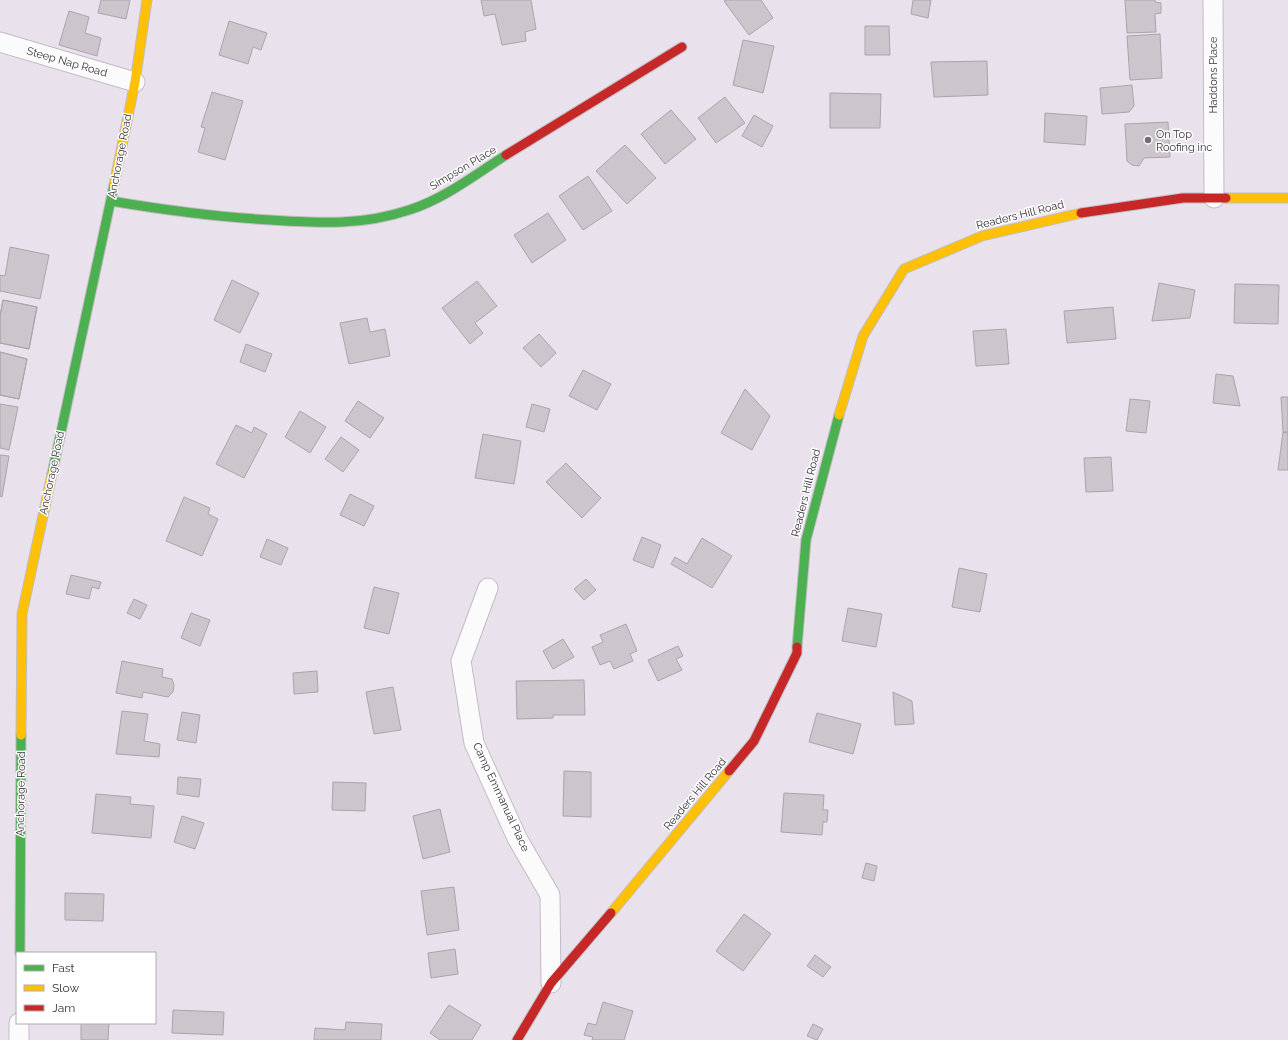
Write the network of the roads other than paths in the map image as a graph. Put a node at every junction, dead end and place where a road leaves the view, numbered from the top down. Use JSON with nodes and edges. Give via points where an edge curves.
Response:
{"nodes":[{"id":1,"x":147,"y":0,"type":"edge"},
{"id":2,"x":1213,"y":0,"type":"edge"},
{"id":3,"x":0,"y":42,"type":"edge"},
{"id":4,"x":682,"y":47,"type":"dead end"},
{"id":5,"x":135,"y":82,"type":"junction"},
{"id":6,"x":1214,"y":198,"type":"junction"},
{"id":7,"x":1288,"y":198,"type":"edge"},
{"id":8,"x":111,"y":201,"type":"junction"},
{"id":9,"x":488,"y":588,"type":"dead end"},
{"id":10,"x":20,"y":952,"type":"edge"},
{"id":11,"x":551,"y":983,"type":"junction"},
{"id":12,"x":19,"y":1024,"type":"edge"},
{"id":13,"x":19,"y":1040,"type":"edge"},
{"id":14,"x":517,"y":1040,"type":"edge"}],
"edges":[{"from":1,"to":5,"type":"street","name":"Anchorage Road"},
{"from":2,"to":6,"type":"street","name":"Haddons Place"},
{"from":3,"to":5,"type":"street","name":"Steep Nap Road"},
{"from":4,"to":8,"type":"street","name":"Simpson Place","via":[[444,195],[409,210],[364,221],[329,224],[169,211]]},
{"from":5,"to":8,"type":"street","name":"Anchorage Road"},
{"from":6,"to":7,"type":"street","name":"Readers Hill Road"},
{"from":6,"to":11,"type":"street","name":"Readers Hill Road","via":[[1183,198],[1067,215],[982,236],[904,269],[863,336],[832,437],[806,540],[798,652],[754,742]]},
{"from":8,"to":10,"type":"street","name":"Anchorage Road","via":[[22,614]]},
{"from":9,"to":11,"type":"street","name":"Camp Emmanual Place","via":[[461,661],[474,743],[517,838],[550,895]]},
{"from":11,"to":14,"type":"street","name":"Readers Hill Road"},
{"from":12,"to":13,"type":"street"}]}
